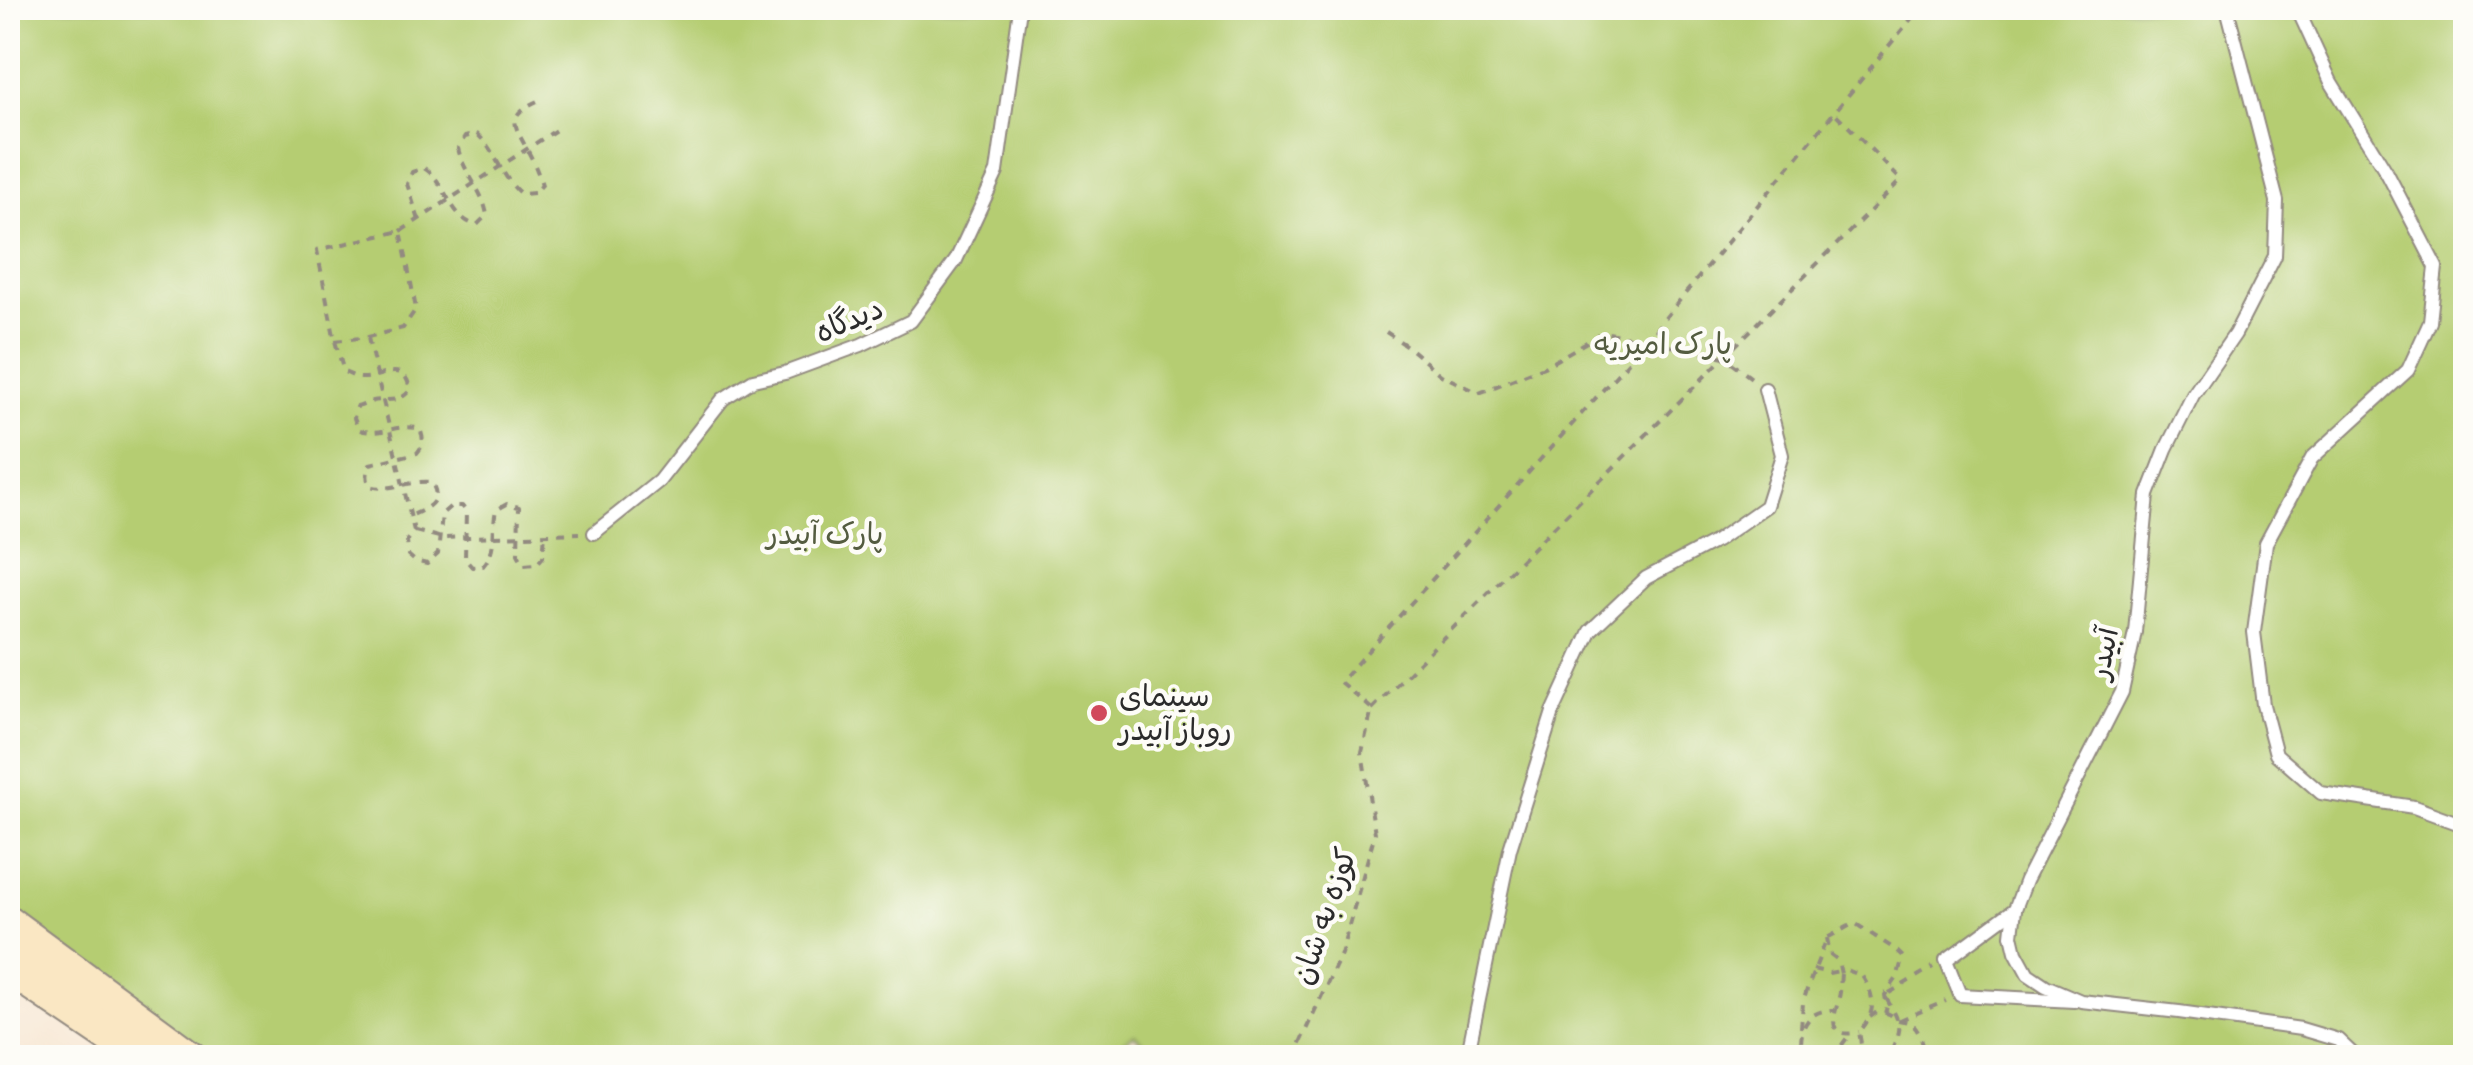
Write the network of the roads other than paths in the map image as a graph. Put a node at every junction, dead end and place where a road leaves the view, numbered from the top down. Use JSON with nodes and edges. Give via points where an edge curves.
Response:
{"nodes":[{"id":1,"x":1020,"y":8,"type":"edge"},
{"id":2,"x":2228,"y":8,"type":"edge"},
{"id":3,"x":2297,"y":8,"type":"edge"},
{"id":4,"x":1765,"y":389,"type":"road end"},
{"id":5,"x":594,"y":533,"type":"road end"},
{"id":6,"x":2466,"y":826,"type":"edge"},
{"id":7,"x":2014,"y":909,"type":"junction"},
{"id":8,"x":8,"y":924,"type":"edge"},
{"id":9,"x":8,"y":966,"type":"edge"},
{"id":10,"x":2081,"y":1001,"type":"junction"},
{"id":11,"x":144,"y":1058,"type":"edge"},
{"id":12,"x":190,"y":1058,"type":"edge"},
{"id":13,"x":1467,"y":1058,"type":"edge"},
{"id":14,"x":2357,"y":1058,"type":"edge"}],
"edges":[{"from":1,"to":5,"type":"lane","name":"دیدگاه","via":[[997,172],[956,260],[910,321],[785,374],[753,380],[724,399],[658,480]]},
{"from":2,"to":7,"type":"lane","name":"آبیدر","via":[[2277,201],[2275,256],[2166,449],[2148,495],[2135,632],[2122,692]]},
{"from":3,"to":6,"type":"lane","via":[[2330,82],[2436,267],[2430,322],[2408,370],[2312,458],[2266,543],[2254,632],[2262,705],[2276,754],[2321,792],[2414,807]]},
{"from":4,"to":13,"type":"lane","via":[[1782,455],[1766,506],[1646,578],[1590,631],[1552,712],[1510,850]]},
{"from":7,"to":10,"type":"lane","via":[[2012,934],[2028,974]]},
{"from":7,"to":10,"type":"lane","via":[[1946,960],[1960,995]]},
{"from":8,"to":12,"type":"main road"},
{"from":9,"to":11,"type":"main road"},
{"from":10,"to":14,"type":"lane","via":[[2301,1030],[2338,1040]]}]}
